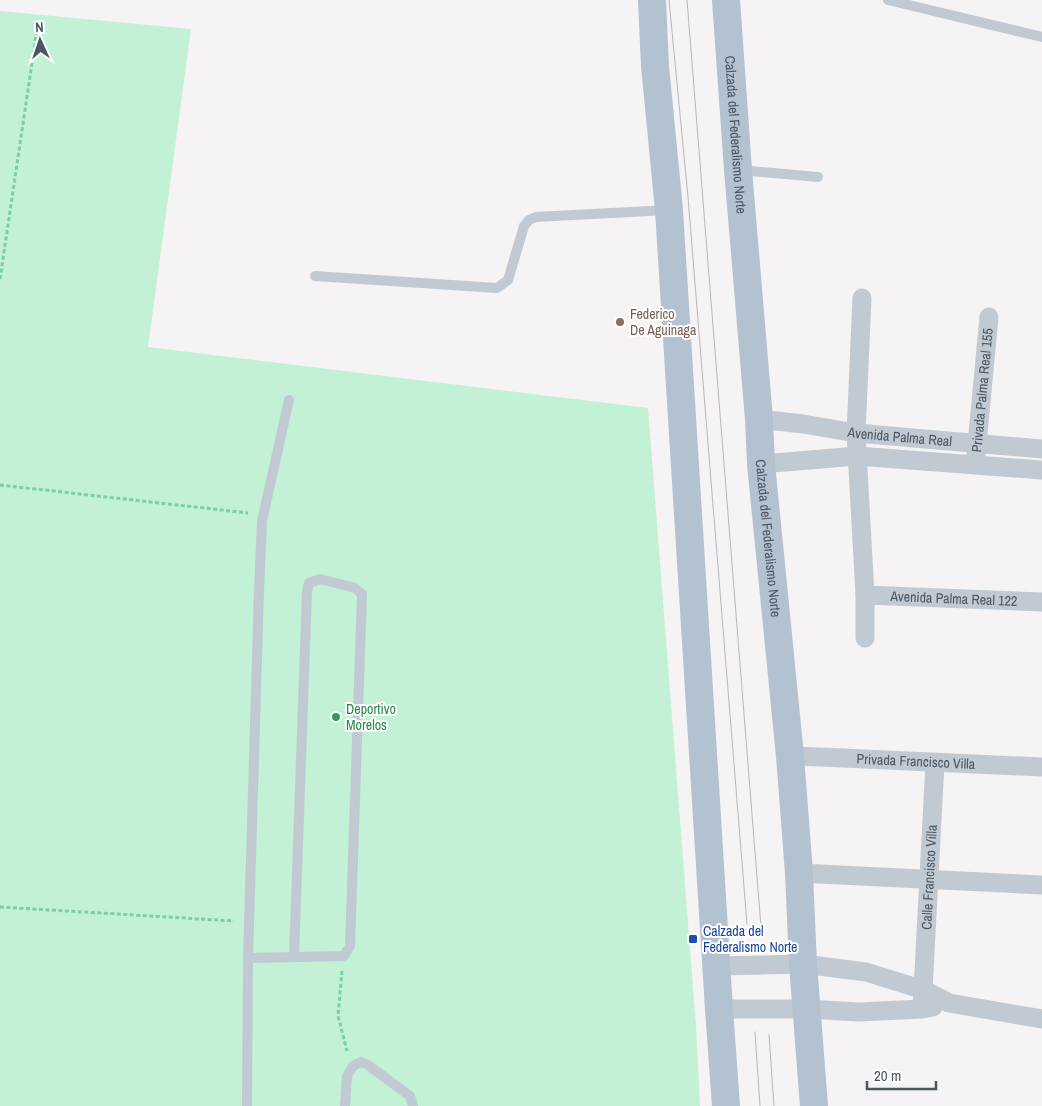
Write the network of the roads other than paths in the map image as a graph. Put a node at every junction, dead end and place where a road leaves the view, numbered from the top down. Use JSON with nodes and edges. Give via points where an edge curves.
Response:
{"nodes":[{"id":1,"x":652,"y":0,"type":"edge"},
{"id":2,"x":726,"y":0,"type":"edge"},
{"id":3,"x":888,"y":0,"type":"edge"},
{"id":4,"x":1042,"y":37,"type":"edge"},
{"id":5,"x":738,"y":170,"type":"junction"},
{"id":6,"x":818,"y":177,"type":"dead end"},
{"id":7,"x":670,"y":210,"type":"junction"},
{"id":8,"x":315,"y":276,"type":"dead end"},
{"id":9,"x":862,"y":298,"type":"dead end"},
{"id":10,"x":989,"y":316,"type":"dead end"},
{"id":11,"x":288,"y":400,"type":"dead end"},
{"id":12,"x":759,"y":419,"type":"junction"},
{"id":13,"x":856,"y":433,"type":"junction"},
{"id":14,"x":977,"y":444,"type":"junction"},
{"id":15,"x":1042,"y":449,"type":"edge"},
{"id":16,"x":856,"y":456,"type":"junction"},
{"id":17,"x":761,"y":464,"type":"junction"},
{"id":18,"x":975,"y":464,"type":"junction"},
{"id":19,"x":1042,"y":470,"type":"edge"},
{"id":20,"x":864,"y":595,"type":"junction"},
{"id":21,"x":1042,"y":602,"type":"edge"},
{"id":22,"x":865,"y":638,"type":"dead end"},
{"id":23,"x":790,"y":756,"type":"junction"},
{"id":24,"x":936,"y":762,"type":"junction"},
{"id":25,"x":1042,"y":767,"type":"edge"},
{"id":26,"x":799,"y":873,"type":"junction"},
{"id":27,"x":930,"y":880,"type":"junction"},
{"id":28,"x":1042,"y":885,"type":"edge"},
{"id":29,"x":294,"y":957,"type":"junction"},
{"id":30,"x":248,"y":958,"type":"junction"},
{"id":31,"x":803,"y":964,"type":"junction"},
{"id":32,"x":717,"y":966,"type":"junction"},
{"id":33,"x":924,"y":990,"type":"junction"},
{"id":34,"x":949,"y":1003,"type":"junction"},
{"id":35,"x":719,"y":1009,"type":"junction"},
{"id":36,"x":806,"y":1009,"type":"junction"},
{"id":37,"x":922,"y":1009,"type":"junction"},
{"id":38,"x":1042,"y":1019,"type":"edge"},
{"id":39,"x":247,"y":1106,"type":"edge"},
{"id":40,"x":345,"y":1106,"type":"edge"},
{"id":41,"x":413,"y":1106,"type":"edge"},
{"id":42,"x":726,"y":1106,"type":"edge"},
{"id":43,"x":814,"y":1106,"type":"edge"}],
"edges":[{"from":1,"to":7,"type":"main road","via":[[655,66]]},
{"from":2,"to":5,"type":"main road","name":"Calzada del Federalismo Norte"},
{"from":3,"to":4,"type":"lane"},
{"from":5,"to":6,"type":"lane"},
{"from":5,"to":12,"type":"main road","name":"Calzada del Federalismo Norte"},
{"from":7,"to":8,"type":"lane","via":[[536,217],[524,226],[508,280],[497,288]]},
{"from":7,"to":32,"type":"main road"},
{"from":9,"to":13,"type":"street"},
{"from":10,"to":14,"type":"street","name":"Privada Palma Real 155"},
{"from":11,"to":30,"type":"lane","via":[[264,515]]},
{"from":12,"to":13,"type":"street","name":"Avenida Palma Real"},
{"from":12,"to":17,"type":"main road","name":"Calzada del Federalismo Norte"},
{"from":13,"to":14,"type":"street","name":"Avenida Palma Real"},
{"from":13,"to":16,"type":"street"},
{"from":14,"to":15,"type":"street","name":"Avenida Palma Real"},
{"from":14,"to":18,"type":"street","name":"Privada Palma Real 155"},
{"from":16,"to":17,"type":"street","name":"Avenida Palma Real"},
{"from":16,"to":18,"type":"street","name":"Avenida Palma Real"},
{"from":16,"to":20,"type":"street"},
{"from":17,"to":23,"type":"main road","name":"Calzada del Federalismo Norte"},
{"from":18,"to":19,"type":"street","name":"Avenida Palma Real"},
{"from":20,"to":21,"type":"street","name":"Avenida Palma Real 122"},
{"from":20,"to":22,"type":"street"},
{"from":23,"to":24,"type":"street","name":"Privada Francisco Villa"},
{"from":23,"to":26,"type":"main road","name":"Calzada del Federalismo Norte"},
{"from":24,"to":25,"type":"street","name":"Privada Francisco Villa"},
{"from":24,"to":27,"type":"street","name":"Calle Francisco Villa"},
{"from":26,"to":27,"type":"street"},
{"from":26,"to":31,"type":"main road","name":"Calzada del Federalismo Norte"},
{"from":27,"to":28,"type":"street"},
{"from":27,"to":33,"type":"street","name":"Calle Francisco Villa"},
{"from":29,"to":29,"type":"lane","via":[[307,591],[309,583],[320,579],[356,588],[362,594],[350,946],[344,956]]},
{"from":29,"to":30,"type":"lane"},
{"from":30,"to":39,"type":"lane"},
{"from":31,"to":32,"type":"street"},
{"from":31,"to":33,"type":"street","via":[[866,972]]},
{"from":31,"to":36,"type":"main road","name":"Calzada del Federalismo Norte"},
{"from":32,"to":35,"type":"main road"},
{"from":33,"to":34,"type":"street"},
{"from":33,"to":37,"type":"street","name":"Calle Francisco Villa"},
{"from":34,"to":37,"type":"street"},
{"from":34,"to":38,"type":"street"},
{"from":35,"to":36,"type":"street"},
{"from":35,"to":42,"type":"main road"},
{"from":36,"to":37,"type":"street","via":[[859,1012]]},
{"from":36,"to":43,"type":"main road","name":"Calzada del Federalismo Norte"},
{"from":40,"to":41,"type":"lane","via":[[347,1076],[353,1066],[361,1062],[410,1096]]}]}
